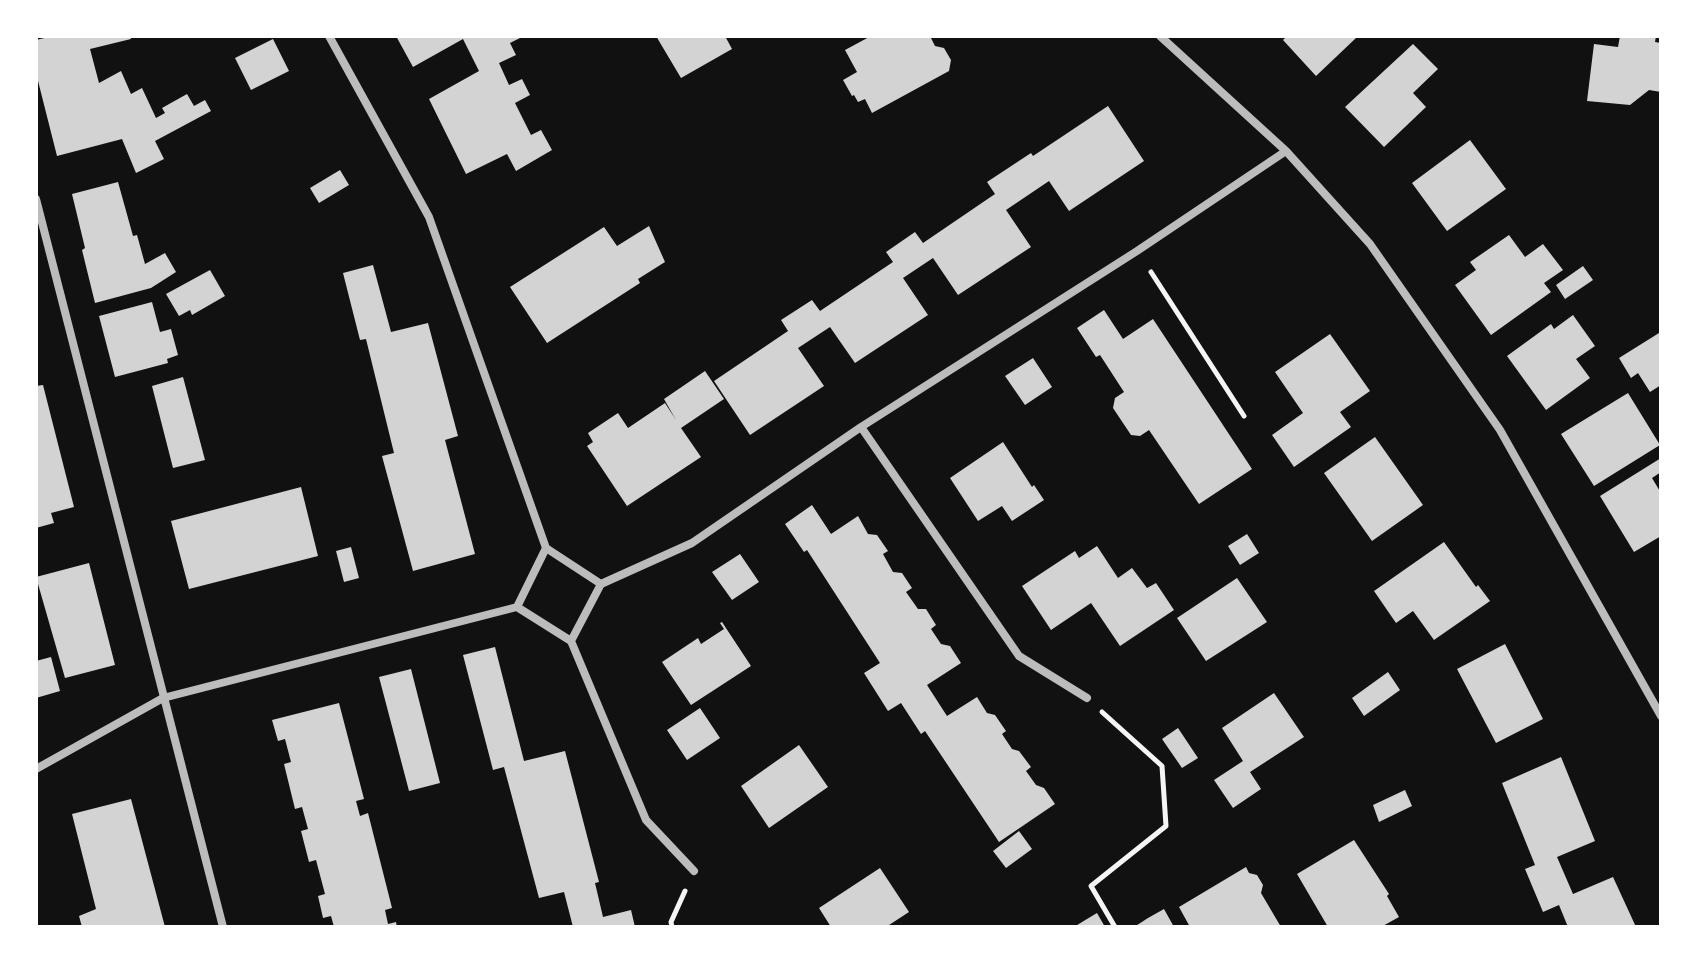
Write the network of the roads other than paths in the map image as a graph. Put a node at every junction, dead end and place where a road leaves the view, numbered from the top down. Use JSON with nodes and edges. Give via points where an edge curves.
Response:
{"nodes":[{"id":1,"x":329,"y":36,"type":"edge"},
{"id":2,"x":1160,"y":36,"type":"edge"},
{"id":3,"x":1286,"y":151,"type":"junction"},
{"id":4,"x":36,"y":199,"type":"edge"},
{"id":5,"x":861,"y":427,"type":"junction"},
{"id":6,"x":546,"y":548,"type":"junction"},
{"id":7,"x":601,"y":584,"type":"junction"},
{"id":8,"x":517,"y":607,"type":"junction"},
{"id":9,"x":571,"y":641,"type":"junction"},
{"id":10,"x":163,"y":698,"type":"junction"},
{"id":11,"x":1087,"y":698,"type":"road end"},
{"id":12,"x":1661,"y":716,"type":"edge"},
{"id":13,"x":36,"y":769,"type":"edge"},
{"id":14,"x":694,"y":871,"type":"road end"},
{"id":15,"x":223,"y":927,"type":"edge"}],
"edges":[{"from":1,"to":6,"type":"street","via":[[429,217]]},
{"from":2,"to":3,"type":"street"},
{"from":3,"to":5,"type":"street"},
{"from":3,"to":12,"type":"street","via":[[1370,244],[1500,430]]},
{"from":4,"to":10,"type":"street"},
{"from":5,"to":7,"type":"street","via":[[692,543]]},
{"from":5,"to":11,"type":"street","via":[[1019,656]]},
{"from":6,"to":7,"type":"street"},
{"from":6,"to":8,"type":"street"},
{"from":7,"to":9,"type":"street"},
{"from":8,"to":9,"type":"street"},
{"from":8,"to":10,"type":"street"},
{"from":9,"to":14,"type":"street","via":[[646,820]]},
{"from":10,"to":13,"type":"street"},
{"from":10,"to":15,"type":"street"}]}
